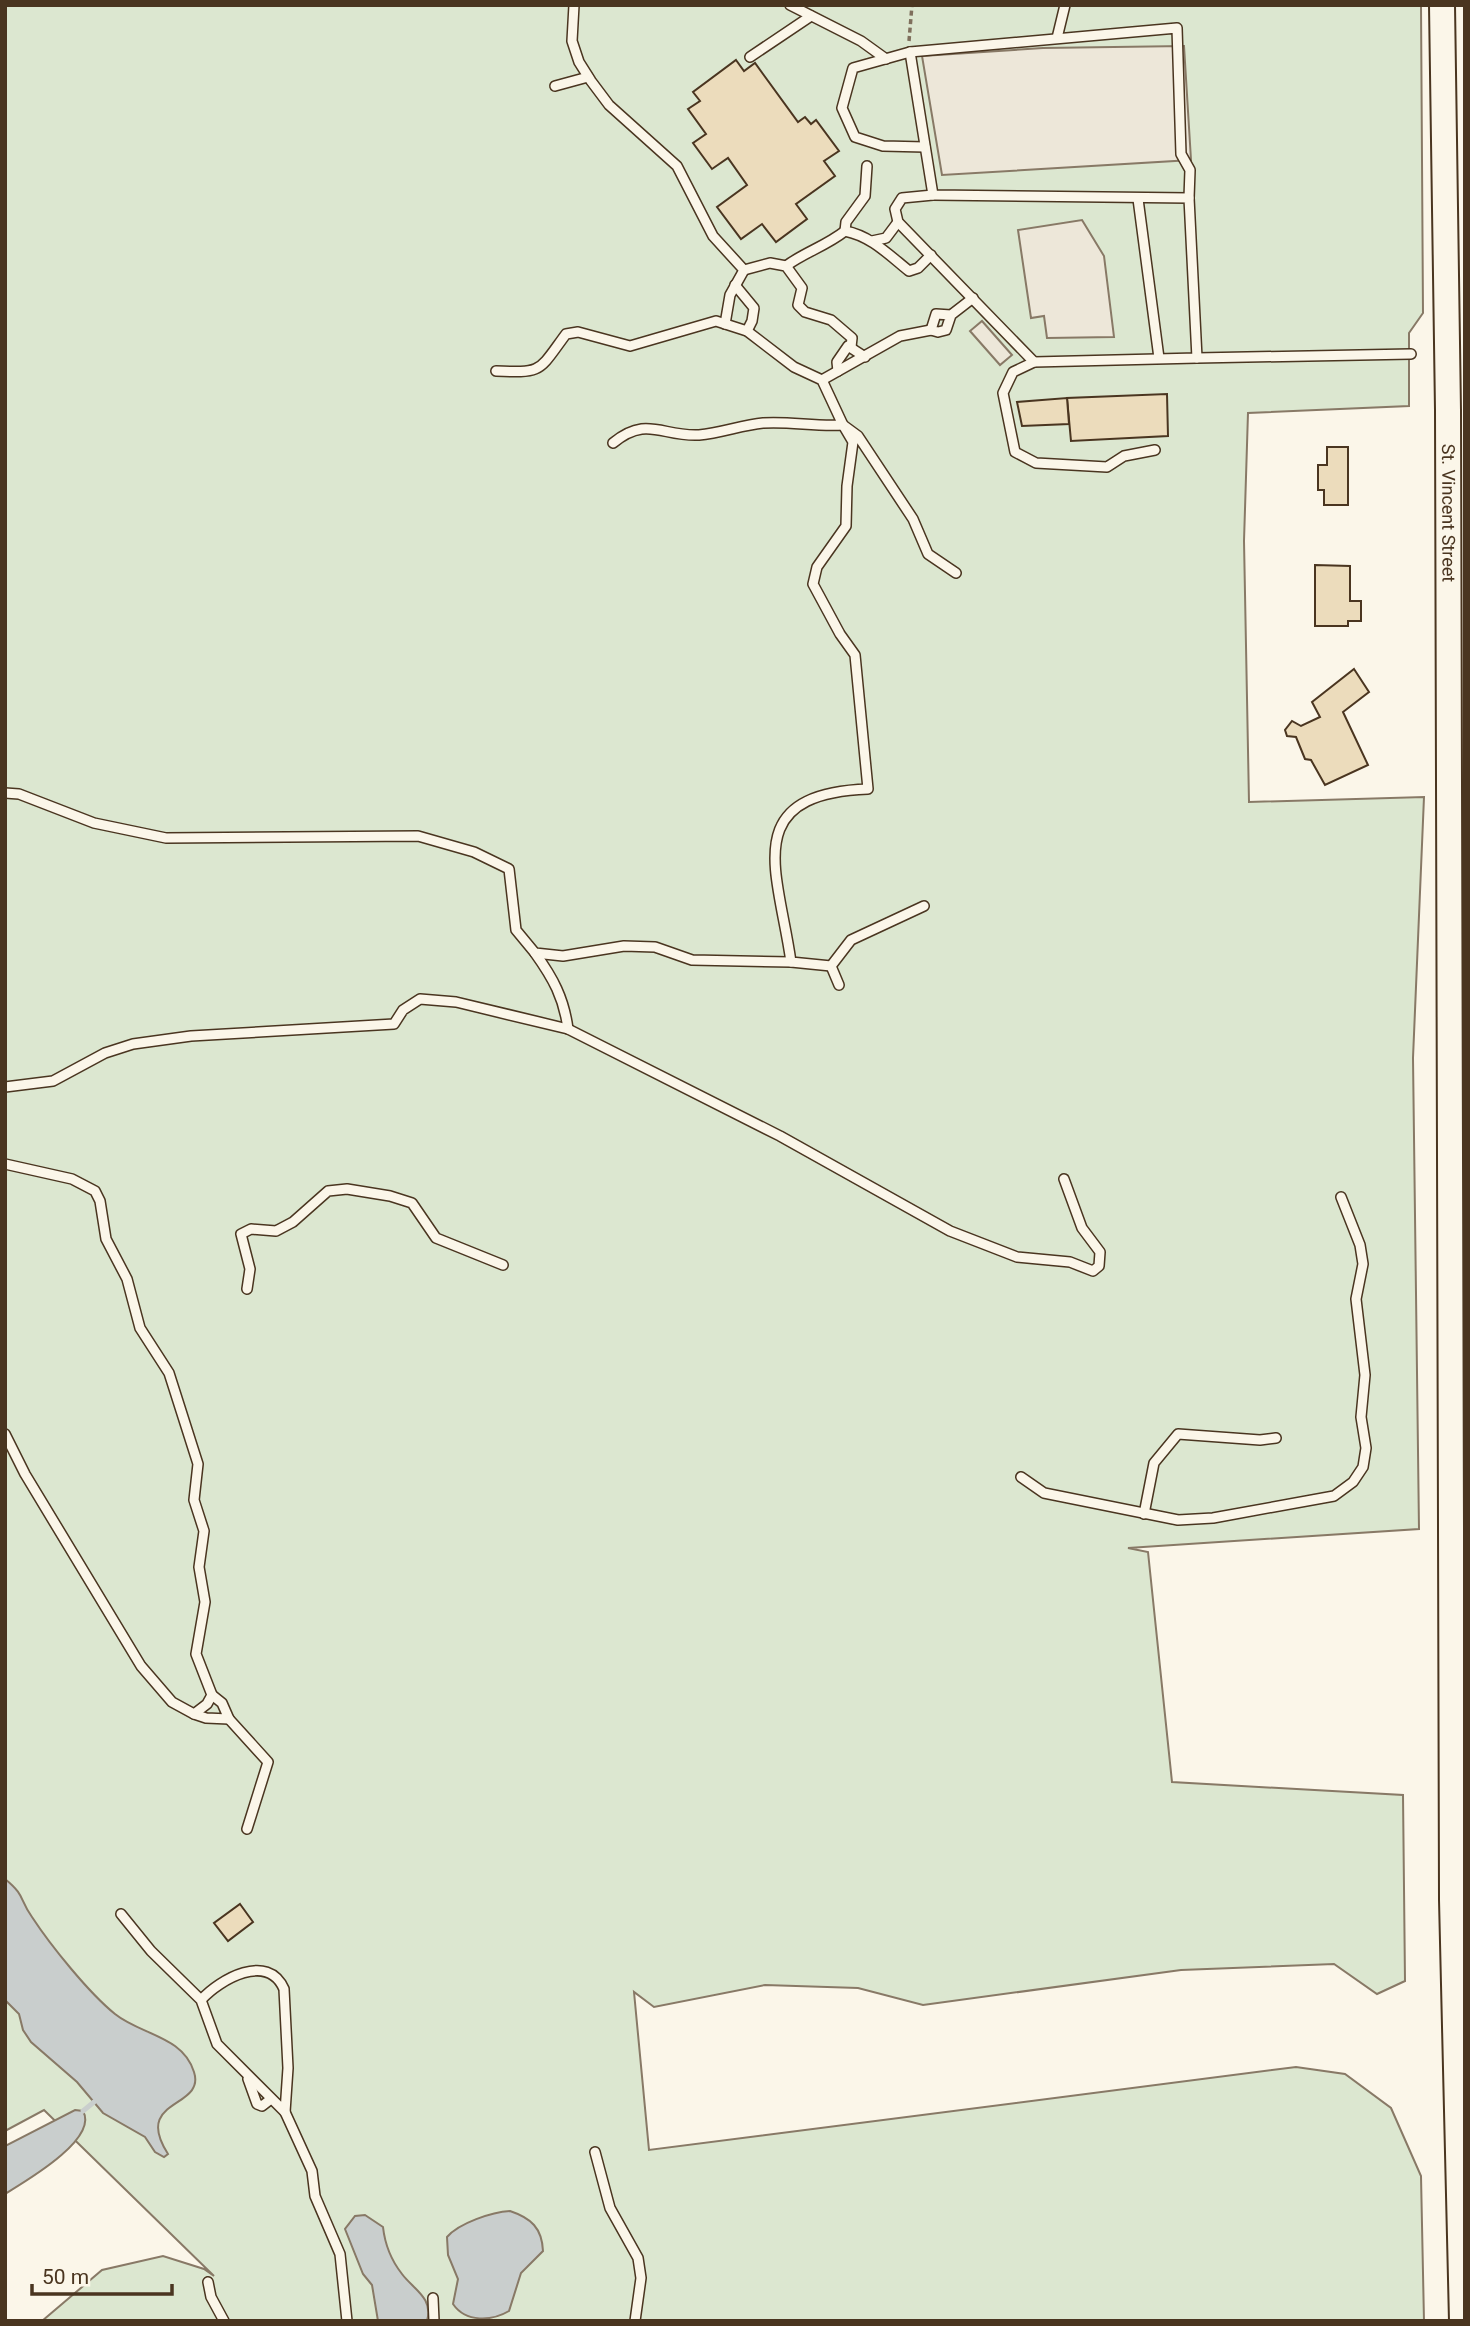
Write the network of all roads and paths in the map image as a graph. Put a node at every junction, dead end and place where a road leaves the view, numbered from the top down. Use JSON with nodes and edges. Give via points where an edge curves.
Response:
{"nodes":[{"id":1,"x":575,"y":5,"type":"edge"},
{"id":2,"x":790,"y":5,"type":"edge"},
{"id":3,"x":912,"y":5,"type":"edge"},
{"id":4,"x":1065,"y":5,"type":"edge"},
{"id":5,"x":1442,"y":5,"type":"edge"},
{"id":6,"x":811,"y":16,"type":"junction"},
{"id":7,"x":1057,"y":38,"type":"junction"},
{"id":8,"x":910,"y":51,"type":"junction"},
{"id":9,"x":750,"y":57,"type":"dead end"},
{"id":10,"x":886,"y":59,"type":"junction"},
{"id":11,"x":588,"y":77,"type":"junction"},
{"id":12,"x":555,"y":86,"type":"dead end"},
{"id":13,"x":925,"y":147,"type":"junction"},
{"id":14,"x":867,"y":166,"type":"dead end"},
{"id":15,"x":933,"y":195,"type":"junction"},
{"id":16,"x":1189,"y":198,"type":"junction"},
{"id":17,"x":1138,"y":199,"type":"junction"},
{"id":18,"x":898,"y":222,"type":"junction"},
{"id":19,"x":845,"y":231,"type":"junction"},
{"id":20,"x":872,"y":242,"type":"junction"},
{"id":21,"x":931,"y":255,"type":"junction"},
{"id":22,"x":786,"y":267,"type":"junction"},
{"id":23,"x":744,"y":270,"type":"junction"},
{"id":24,"x":735,"y":285,"type":"junction"},
{"id":25,"x":973,"y":298,"type":"junction"},
{"id":26,"x":951,"y":315,"type":"junction"},
{"id":27,"x":725,"y":324,"type":"junction"},
{"id":28,"x":932,"y":330,"type":"junction"},
{"id":29,"x":747,"y":331,"type":"junction"},
{"id":30,"x":851,"y":347,"type":"junction"},
{"id":31,"x":1411,"y":354,"type":"dead end"},
{"id":32,"x":864,"y":357,"type":"junction"},
{"id":33,"x":1159,"y":358,"type":"junction"},
{"id":34,"x":1197,"y":358,"type":"junction"},
{"id":35,"x":1456,"y":360,"type":"edge"},
{"id":36,"x":1034,"y":362,"type":"junction"},
{"id":37,"x":496,"y":371,"type":"dead end"},
{"id":38,"x":838,"y":371,"type":"junction"},
{"id":39,"x":822,"y":380,"type":"junction"},
{"id":40,"x":844,"y":425,"type":"junction"},
{"id":41,"x":613,"y":443,"type":"dead end"},
{"id":42,"x":1155,"y":450,"type":"dead end"},
{"id":43,"x":956,"y":573,"type":"dead end"},
{"id":44,"x":5,"y":793,"type":"edge"},
{"id":45,"x":924,"y":906,"type":"dead end"},
{"id":46,"x":535,"y":953,"type":"junction"},
{"id":47,"x":791,"y":962,"type":"junction"},
{"id":48,"x":831,"y":966,"type":"junction"},
{"id":49,"x":839,"y":985,"type":"dead end"},
{"id":50,"x":568,"y":1029,"type":"junction"},
{"id":51,"x":5,"y":1087,"type":"edge"},
{"id":52,"x":5,"y":1164,"type":"edge"},
{"id":53,"x":1064,"y":1179,"type":"dead end"},
{"id":54,"x":1340,"y":1197,"type":"dead end"},
{"id":55,"x":503,"y":1265,"type":"dead end"},
{"id":56,"x":247,"y":1289,"type":"dead end"},
{"id":57,"x":5,"y":1434,"type":"edge"},
{"id":58,"x":1276,"y":1438,"type":"dead end"},
{"id":59,"x":1021,"y":1476,"type":"dead end"},
{"id":60,"x":1144,"y":1514,"type":"junction"},
{"id":61,"x":212,"y":1695,"type":"junction"},
{"id":62,"x":194,"y":1714,"type":"junction"},
{"id":63,"x":229,"y":1719,"type":"junction"},
{"id":64,"x":247,"y":1829,"type":"dead end"},
{"id":65,"x":121,"y":1914,"type":"dead end"},
{"id":66,"x":201,"y":2000,"type":"junction"},
{"id":67,"x":247,"y":2077,"type":"junction"},
{"id":68,"x":271,"y":2099,"type":"junction"},
{"id":69,"x":285,"y":2112,"type":"junction"},
{"id":70,"x":595,"y":2152,"type":"dead end"},
{"id":71,"x":208,"y":2282,"type":"dead end"},
{"id":72,"x":433,"y":2298,"type":"dead end"},
{"id":73,"x":224,"y":2321,"type":"edge"},
{"id":74,"x":348,"y":2321,"type":"edge"},
{"id":75,"x":434,"y":2321,"type":"edge"},
{"id":76,"x":635,"y":2321,"type":"edge"},
{"id":77,"x":1462,"y":2321,"type":"edge"}],
"edges":[{"from":1,"to":11,"type":"lane","via":[[572,41]]},
{"from":2,"to":6,"type":"lane"},
{"from":3,"to":8,"type":"path"},
{"from":4,"to":7,"type":"lane"},
{"from":5,"to":35,"type":"street","name":"St. Vincent Street"},
{"from":6,"to":9,"type":"lane"},
{"from":6,"to":10,"type":"lane"},
{"from":7,"to":8,"type":"lane"},
{"from":7,"to":16,"type":"lane","via":[[1177,28],[1181,154],[1190,170]]},
{"from":8,"to":10,"type":"lane"},
{"from":8,"to":13,"type":"lane"},
{"from":10,"to":13,"type":"lane","via":[[853,68],[842,108],[855,137],[883,146]]},
{"from":11,"to":12,"type":"lane"},
{"from":11,"to":23,"type":"lane","via":[[609,105],[677,166],[713,236]]},
{"from":13,"to":15,"type":"lane"},
{"from":14,"to":19,"type":"lane","via":[[865,196],[846,222]]},
{"from":15,"to":17,"type":"lane"},
{"from":15,"to":18,"type":"lane","via":[[902,198],[894,209]]},
{"from":16,"to":17,"type":"lane"},
{"from":16,"to":34,"type":"lane"},
{"from":17,"to":33,"type":"lane"},
{"from":18,"to":20,"type":"lane","via":[[886,238]]},
{"from":18,"to":21,"type":"lane"},
{"from":19,"to":20,"type":"lane"},
{"from":19,"to":22,"type":"lane"},
{"from":20,"to":21,"type":"lane","via":[[909,271]]},
{"from":21,"to":25,"type":"lane"},
{"from":22,"to":23,"type":"lane","via":[[770,263]]},
{"from":22,"to":30,"type":"lane","via":[[802,288],[798,305],[831,320],[852,338]]},
{"from":23,"to":24,"type":"lane"},
{"from":24,"to":27,"type":"lane"},
{"from":24,"to":29,"type":"lane","via":[[754,308]]},
{"from":25,"to":26,"type":"lane"},
{"from":25,"to":36,"type":"lane"},
{"from":26,"to":28,"type":"lane","via":[[946,330]]},
{"from":26,"to":28,"type":"lane","via":[[936,314]]},
{"from":27,"to":29,"type":"lane"},
{"from":27,"to":37,"type":"lane","via":[[716,321],[630,346],[578,332],[566,334],[533,373]]},
{"from":28,"to":32,"type":"lane","via":[[900,335]]},
{"from":29,"to":39,"type":"lane","via":[[794,367]]},
{"from":30,"to":32,"type":"lane"},
{"from":30,"to":38,"type":"lane","via":[[842,351]]},
{"from":31,"to":34,"type":"lane"},
{"from":32,"to":38,"type":"lane"},
{"from":33,"to":34,"type":"lane"},
{"from":33,"to":36,"type":"lane"},
{"from":35,"to":77,"type":"street","name":"St. Vincent Street","via":[[1450,1087],[1452,1900]]},
{"from":36,"to":42,"type":"lane","via":[[1013,372],[1003,393],[1015,452],[1036,463],[1107,467],[1124,456]]},
{"from":38,"to":39,"type":"lane"},
{"from":39,"to":40,"type":"lane"},
{"from":40,"to":41,"type":"lane","via":[[762,423],[699,435],[648,426],[627,431]]},
{"from":40,"to":43,"type":"lane","via":[[858,436],[913,519],[928,554]]},
{"from":40,"to":47,"type":"lane","via":[[853,442],[846,526],[817,567],[813,584],[855,655],[869,789],[827,791],[787,817],[773,863]]},
{"from":44,"to":46,"type":"lane","via":[[19,794],[94,823],[166,838],[418,836],[474,852],[509,869],[516,930]]},
{"from":45,"to":48,"type":"lane","via":[[851,940]]},
{"from":46,"to":47,"type":"lane","via":[[563,956],[634,946],[655,947],[692,960]]},
{"from":46,"to":50,"type":"lane","via":[[565,1004]]},
{"from":47,"to":48,"type":"lane"},
{"from":48,"to":49,"type":"lane"},
{"from":50,"to":51,"type":"lane","via":[[456,1002],[420,999],[403,1010],[394,1024],[191,1036],[133,1044],[105,1053],[53,1082]]},
{"from":50,"to":53,"type":"lane","via":[[780,1136],[950,1231],[1017,1256],[1070,1262],[1093,1271],[1100,1266],[1100,1252],[1082,1228]]},
{"from":52,"to":61,"type":"lane","via":[[72,1179],[95,1191],[110,1251],[127,1279],[140,1328],[169,1373],[198,1464],[194,1500],[204,1531],[199,1567],[205,1602],[196,1654]]},
{"from":54,"to":60,"type":"lane","via":[[1363,1264],[1356,1299],[1365,1375],[1363,1467],[1353,1482],[1334,1496],[1213,1518],[1178,1520]]},
{"from":55,"to":56,"type":"lane","via":[[436,1238],[412,1203],[347,1189],[328,1191],[276,1231],[251,1229],[241,1234],[250,1269]]},
{"from":57,"to":62,"type":"lane","via":[[141,1666],[172,1702]]},
{"from":58,"to":60,"type":"lane","via":[[1178,1434],[1154,1463]]},
{"from":59,"to":60,"type":"lane","via":[[1044,1493]]},
{"from":61,"to":62,"type":"lane"},
{"from":61,"to":63,"type":"lane","via":[[222,1703]]},
{"from":62,"to":63,"type":"lane"},
{"from":63,"to":64,"type":"lane","via":[[268,1762]]},
{"from":65,"to":66,"type":"lane"},
{"from":66,"to":67,"type":"lane","via":[[217,2044]]},
{"from":66,"to":69,"type":"lane","via":[[226,1979],[245,1972],[265,1971],[280,1980],[288,2068]]},
{"from":67,"to":68,"type":"lane"},
{"from":67,"to":68,"type":"lane","via":[[257,2104],[262,2106]]},
{"from":68,"to":69,"type":"lane"},
{"from":69,"to":74,"type":"lane","via":[[340,2254]]},
{"from":70,"to":76,"type":"lane","via":[[610,2208],[638,2258],[641,2278]]},
{"from":71,"to":73,"type":"lane"},
{"from":72,"to":75,"type":"lane"}]}
